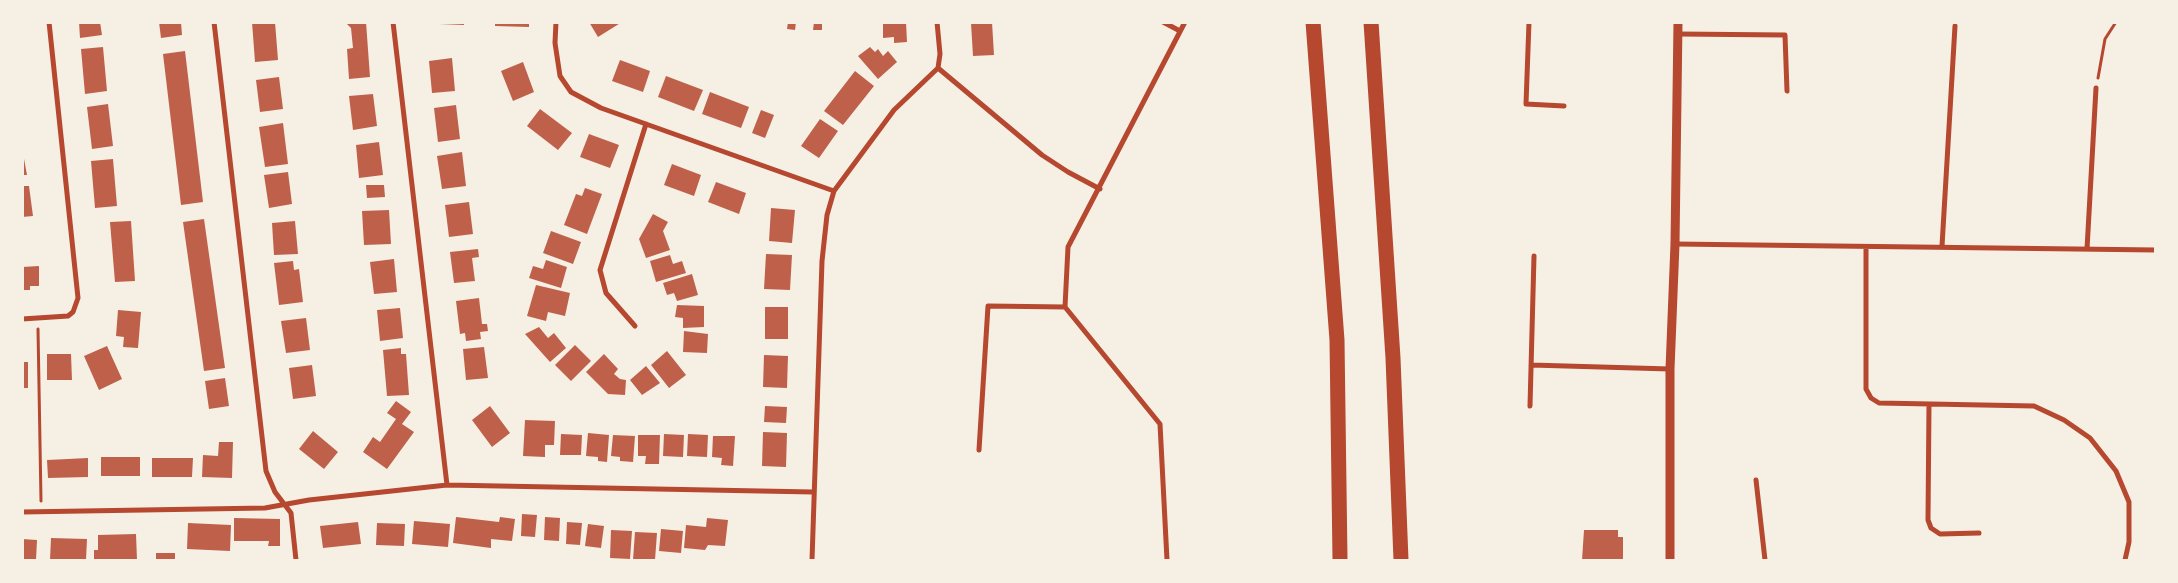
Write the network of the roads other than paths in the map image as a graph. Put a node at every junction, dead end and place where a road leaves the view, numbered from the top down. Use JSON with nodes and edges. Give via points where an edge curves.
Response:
{"nodes":[{"id":1,"x":49,"y":22,"type":"edge"},
{"id":2,"x":214,"y":22,"type":"edge"},
{"id":3,"x":393,"y":22,"type":"edge"},
{"id":4,"x":556,"y":22,"type":"edge"},
{"id":5,"x":937,"y":22,"type":"edge"},
{"id":6,"x":1163,"y":22,"type":"edge"},
{"id":7,"x":1184,"y":22,"type":"edge"},
{"id":8,"x":1313,"y":22,"type":"edge"},
{"id":9,"x":1371,"y":22,"type":"edge"},
{"id":10,"x":1529,"y":22,"type":"edge"},
{"id":11,"x":1678,"y":22,"type":"edge"},
{"id":12,"x":1955,"y":26,"type":"dead end"},
{"id":13,"x":1180,"y":32,"type":"junction"},
{"id":14,"x":1678,"y":34,"type":"junction"},
{"id":15,"x":938,"y":68,"type":"junction"},
{"id":16,"x":2096,"y":88,"type":"road end"},
{"id":17,"x":1787,"y":91,"type":"dead end"},
{"id":18,"x":1564,"y":106,"type":"dead end"},
{"id":19,"x":646,"y":124,"type":"junction"},
{"id":20,"x":1100,"y":189,"type":"junction"},
{"id":21,"x":834,"y":190,"type":"junction"},
{"id":22,"x":1675,"y":244,"type":"junction"},
{"id":23,"x":1942,"y":246,"type":"junction"},
{"id":24,"x":1866,"y":248,"type":"junction"},
{"id":25,"x":2087,"y":249,"type":"junction"},
{"id":26,"x":2156,"y":250,"type":"edge"},
{"id":27,"x":1534,"y":256,"type":"dead end"},
{"id":28,"x":1065,"y":307,"type":"junction"},
{"id":29,"x":22,"y":319,"type":"edge"},
{"id":30,"x":635,"y":326,"type":"dead end"},
{"id":31,"x":1531,"y":365,"type":"junction"},
{"id":32,"x":1670,"y":369,"type":"junction"},
{"id":33,"x":1929,"y":404,"type":"junction"},
{"id":34,"x":1530,"y":406,"type":"dead end"},
{"id":35,"x":980,"y":450,"type":"dead end"},
{"id":36,"x":1756,"y":480,"type":"dead end"},
{"id":37,"x":447,"y":485,"type":"junction"},
{"id":38,"x":812,"y":492,"type":"junction"},
{"id":39,"x":284,"y":503,"type":"junction"},
{"id":40,"x":22,"y":512,"type":"edge"},
{"id":41,"x":1979,"y":533,"type":"dead end"},
{"id":42,"x":296,"y":560,"type":"edge"},
{"id":43,"x":812,"y":560,"type":"edge"},
{"id":44,"x":1167,"y":560,"type":"edge"},
{"id":45,"x":1340,"y":560,"type":"edge"},
{"id":46,"x":1401,"y":560,"type":"edge"},
{"id":47,"x":1670,"y":560,"type":"edge"},
{"id":48,"x":1765,"y":560,"type":"edge"},
{"id":49,"x":2125,"y":560,"type":"edge"}],
"edges":[{"from":1,"to":29,"type":"street","via":[[78,292],[73,312],[61,318]]},
{"from":2,"to":39,"type":"street","via":[[266,471]]},
{"from":3,"to":37,"type":"street"},
{"from":4,"to":19,"type":"street","via":[[560,76],[571,92],[602,108]]},
{"from":5,"to":15,"type":"street"},
{"from":6,"to":13,"type":"street"},
{"from":7,"to":13,"type":"street"},
{"from":8,"to":45,"type":"highway","via":[[1337,340]]},
{"from":9,"to":46,"type":"highway","via":[[1393,358]]},
{"from":10,"to":18,"type":"street","via":[[1526,104]]},
{"from":11,"to":14,"type":"street"},
{"from":12,"to":23,"type":"street"},
{"from":13,"to":20,"type":"street"},
{"from":14,"to":17,"type":"street","via":[[1785,35]]},
{"from":14,"to":22,"type":"street"},
{"from":15,"to":20,"type":"street","via":[[1042,155]]},
{"from":15,"to":21,"type":"street","via":[[894,110]]},
{"from":16,"to":25,"type":"street"},
{"from":19,"to":21,"type":"street"},
{"from":19,"to":30,"type":"street","via":[[600,270],[606,293]]},
{"from":20,"to":28,"type":"street","via":[[1068,248]]},
{"from":21,"to":38,"type":"street","via":[[826,215],[822,261]]},
{"from":22,"to":24,"type":"street"},
{"from":22,"to":32,"type":"street"},
{"from":23,"to":24,"type":"street"},
{"from":23,"to":25,"type":"street"},
{"from":24,"to":33,"type":"street","via":[[1866,389],[1871,398],[1879,402]]},
{"from":25,"to":26,"type":"street"},
{"from":27,"to":31,"type":"street"},
{"from":28,"to":35,"type":"street","via":[[988,306]]},
{"from":28,"to":44,"type":"street","via":[[1160,424]]},
{"from":31,"to":32,"type":"street"},
{"from":31,"to":34,"type":"street"},
{"from":32,"to":47,"type":"street"},
{"from":33,"to":41,"type":"street","via":[[1928,520],[1931,528],[1940,534]]},
{"from":33,"to":49,"type":"street","via":[[2034,406],[2064,420],[2090,438],[2116,471],[2129,502],[2129,542]]},
{"from":36,"to":48,"type":"street"},
{"from":37,"to":38,"type":"street"},
{"from":37,"to":39,"type":"street"},
{"from":38,"to":43,"type":"street"},
{"from":39,"to":40,"type":"street","via":[[249,509]]},
{"from":39,"to":42,"type":"street","via":[[291,513]]}]}
